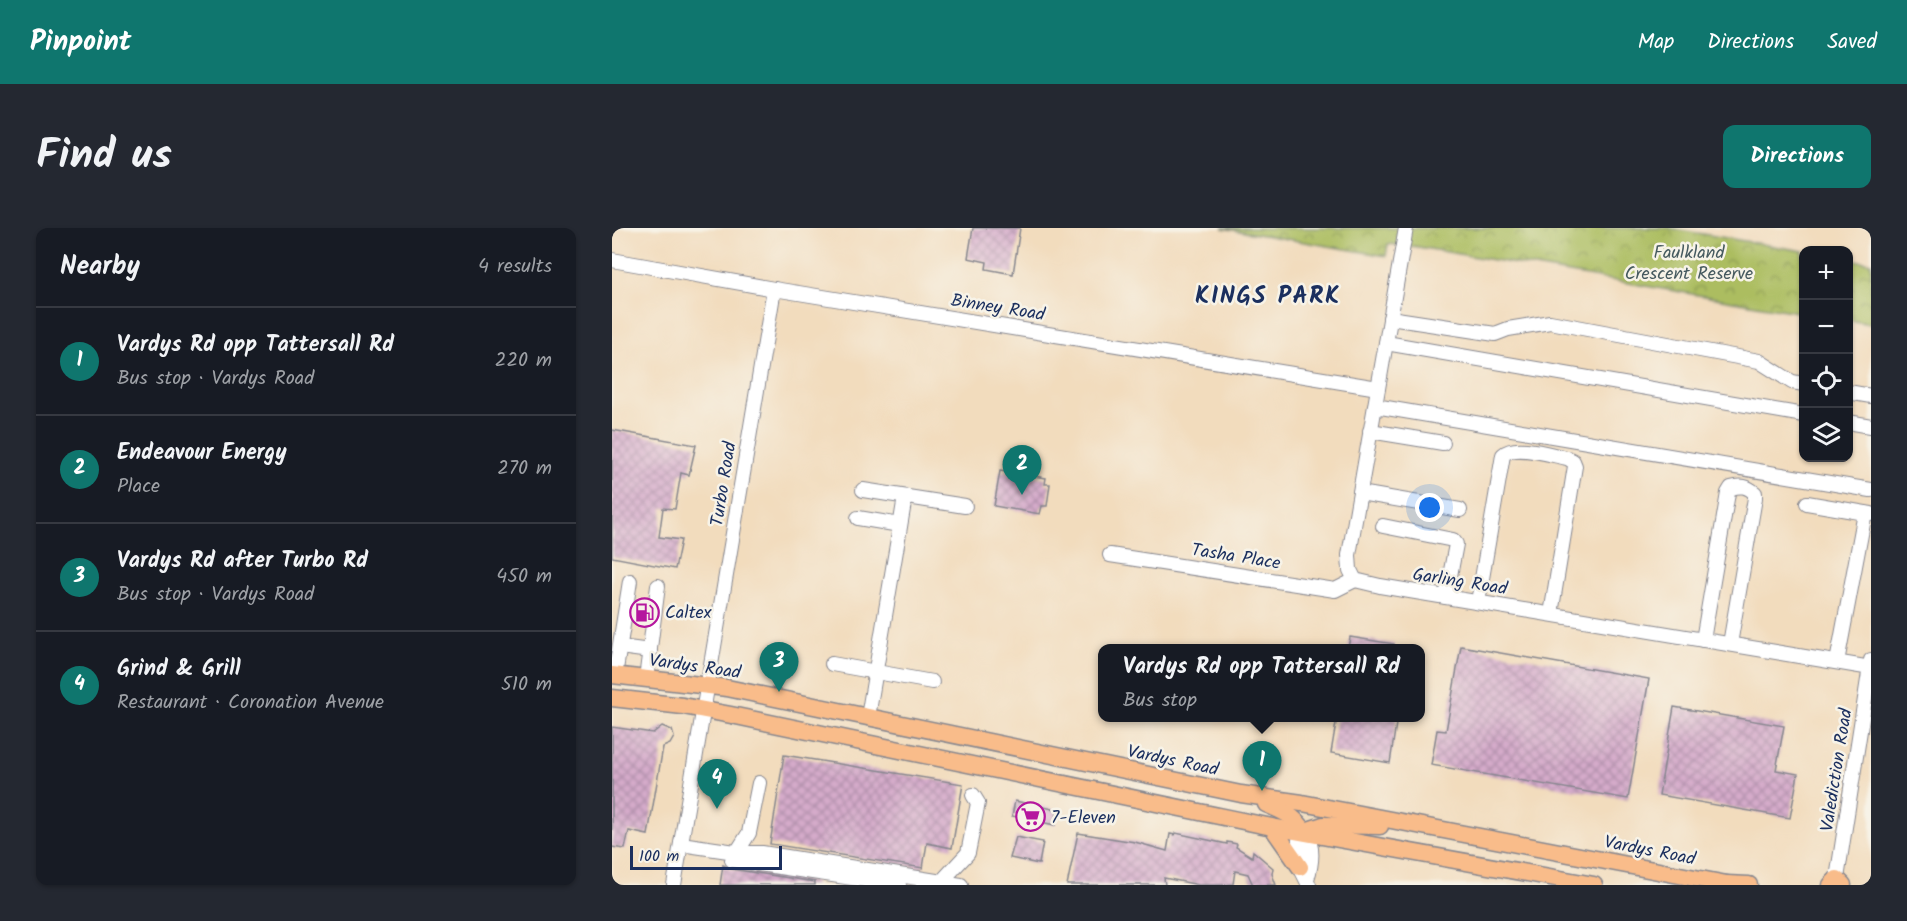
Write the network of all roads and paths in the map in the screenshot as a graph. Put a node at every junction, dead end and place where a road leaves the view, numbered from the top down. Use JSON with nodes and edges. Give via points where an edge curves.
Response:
{"nodes":[{"id":1,"x":1406,"y":228,"type":"edge"},
{"id":2,"x":612,"y":260,"type":"edge"},
{"id":3,"x":774,"y":289,"type":"junction"},
{"id":4,"x":1390,"y":318,"type":"junction"},
{"id":5,"x":1386,"y":343,"type":"junction"},
{"id":6,"x":1799,"y":383,"type":"edge"},
{"id":7,"x":1378,"y":388,"type":"junction"},
{"id":8,"x":1853,"y":393,"type":"edge"},
{"id":9,"x":1871,"y":396,"type":"edge"},
{"id":10,"x":1375,"y":406,"type":"junction"},
{"id":11,"x":1799,"y":414,"type":"edge"},
{"id":12,"x":1853,"y":424,"type":"edge"},
{"id":13,"x":1871,"y":426,"type":"edge"},
{"id":14,"x":1370,"y":431,"type":"junction"},
{"id":15,"x":1443,"y":443,"type":"dead end"},
{"id":16,"x":863,"y":490,"type":"dead end"},
{"id":17,"x":1871,"y":490,"type":"edge"},
{"id":18,"x":1360,"y":493,"type":"junction"},
{"id":19,"x":905,"y":497,"type":"junction"},
{"id":20,"x":1807,"y":503,"type":"dead end"},
{"id":21,"x":965,"y":506,"type":"dead end"},
{"id":22,"x":1460,"y":510,"type":"dead end"},
{"id":23,"x":1868,"y":513,"type":"edge"},
{"id":24,"x":858,"y":518,"type":"dead end"},
{"id":25,"x":900,"y":525,"type":"junction"},
{"id":26,"x":1383,"y":526,"type":"dead end"},
{"id":27,"x":1110,"y":555,"type":"dead end"},
{"id":28,"x":1355,"y":580,"type":"junction"},
{"id":29,"x":630,"y":581,"type":"dead end"},
{"id":30,"x":658,"y":586,"type":"dead end"},
{"id":31,"x":1446,"y":597,"type":"junction"},
{"id":32,"x":1478,"y":602,"type":"junction"},
{"id":33,"x":1551,"y":614,"type":"junction"},
{"id":34,"x":1704,"y":640,"type":"junction"},
{"id":35,"x":1730,"y":644,"type":"junction"},
{"id":36,"x":620,"y":647,"type":"junction"},
{"id":37,"x":650,"y":651,"type":"junction"},
{"id":38,"x":1837,"y":662,"type":"junction"},
{"id":39,"x":832,"y":664,"type":"dead end"},
{"id":40,"x":1871,"y":665,"type":"edge"},
{"id":41,"x":875,"y":672,"type":"junction"},
{"id":42,"x":613,"y":675,"type":"edge"},
{"id":43,"x":646,"y":678,"type":"junction"},
{"id":44,"x":932,"y":682,"type":"dead end"},
{"id":45,"x":707,"y":685,"type":"junction"},
{"id":46,"x":612,"y":698,"type":"edge"},
{"id":47,"x":704,"y":710,"type":"junction"},
{"id":48,"x":868,"y":717,"type":"junction"},
{"id":49,"x":759,"y":783,"type":"dead end"},
{"id":50,"x":1241,"y":794,"type":"junction"},
{"id":51,"x":973,"y":795,"type":"dead end"},
{"id":52,"x":1272,"y":826,"type":"junction"},
{"id":53,"x":1433,"y":828,"type":"junction"},
{"id":54,"x":1305,"y":832,"type":"junction"},
{"id":55,"x":680,"y":848,"type":"junction"},
{"id":56,"x":736,"y":852,"type":"junction"},
{"id":57,"x":1305,"y":877,"type":"edge"},
{"id":58,"x":942,"y":881,"type":"junction"},
{"id":59,"x":1837,"y":883,"type":"edge"},
{"id":60,"x":1729,"y":884,"type":"edge"},
{"id":61,"x":674,"y":885,"type":"edge"},
{"id":62,"x":899,"y":885,"type":"edge"},
{"id":63,"x":961,"y":885,"type":"edge"},
{"id":64,"x":1594,"y":885,"type":"edge"},
{"id":65,"x":1749,"y":885,"type":"edge"}],
"edges":[{"from":1,"to":4,"type":"street"},
{"from":2,"to":3,"type":"street","name":"Binney Road"},
{"from":3,"to":7,"type":"street","name":"Binney Road"},
{"from":3,"to":45,"type":"street","name":"Turbo Road"},
{"from":4,"to":5,"type":"street"},
{"from":4,"to":6,"type":"street","via":[[1495,334],[1550,322],[1759,362]]},
{"from":5,"to":7,"type":"street"},
{"from":5,"to":11,"type":"street"},
{"from":7,"to":10,"type":"street"},
{"from":8,"to":9,"type":"street"},
{"from":10,"to":14,"type":"street"},
{"from":10,"to":17,"type":"street"},
{"from":12,"to":13,"type":"street"},
{"from":14,"to":15,"type":"street"},
{"from":14,"to":18,"type":"street"},
{"from":16,"to":19,"type":"street"},
{"from":18,"to":22,"type":"street"},
{"from":18,"to":28,"type":"street","via":[[1349,555]]},
{"from":19,"to":21,"type":"street"},
{"from":19,"to":25,"type":"street"},
{"from":20,"to":23,"type":"street"},
{"from":23,"to":38,"type":"street"},
{"from":24,"to":25,"type":"street"},
{"from":25,"to":41,"type":"street"},
{"from":26,"to":31,"type":"street","via":[[1453,540],[1456,544]]},
{"from":27,"to":28,"type":"street","name":"Tasha Place","via":[[1335,590]]},
{"from":28,"to":31,"type":"street","name":"Garling Road"},
{"from":29,"to":36,"type":"street"},
{"from":30,"to":37,"type":"street"},
{"from":31,"to":32,"type":"street","name":"Garling Road"},
{"from":32,"to":33,"type":"street","name":"Garling Road"},
{"from":32,"to":33,"type":"street","via":[[1503,455],[1518,449],[1567,458],[1575,466]]},
{"from":33,"to":34,"type":"street","name":"Garling Road"},
{"from":34,"to":35,"type":"street","name":"Garling Road"},
{"from":34,"to":35,"type":"street","via":[[1728,493],[1738,486],[1749,488],[1755,498]]},
{"from":35,"to":38,"type":"street","name":"Garling Road"},
{"from":36,"to":37,"type":"street"},
{"from":36,"to":42,"type":"street"},
{"from":37,"to":43,"type":"street"},
{"from":38,"to":40,"type":"street","name":"Garling Road"},
{"from":39,"to":41,"type":"street"},
{"from":40,"to":59,"type":"street","name":"Valediction Road"},
{"from":41,"to":44,"type":"street"},
{"from":41,"to":48,"type":"street"},
{"from":42,"to":43,"type":"main road","name":"Vardys Road"},
{"from":43,"to":45,"type":"main road","name":"Vardys Road"},
{"from":45,"to":47,"type":"street","name":"Turbo Road"},
{"from":45,"to":48,"type":"main road","name":"Vardys Road"},
{"from":46,"to":47,"type":"main road"},
{"from":47,"to":52,"type":"main road"},
{"from":47,"to":55,"type":"street","name":"Turbo Road"},
{"from":48,"to":50,"type":"main road","name":"Vardys Road"},
{"from":49,"to":56,"type":"street","via":[[749,833]]},
{"from":50,"to":53,"type":"main road","name":"Vardys Road"},
{"from":50,"to":54,"type":"main road","via":[[1289,814]]},
{"from":51,"to":58,"type":"street","via":[[978,803],[968,853]]},
{"from":52,"to":54,"type":"main road"},
{"from":52,"to":57,"type":"main road"},
{"from":53,"to":54,"type":"main road","via":[[1323,825]]},
{"from":53,"to":60,"type":"main road","name":"Vardys Road"},
{"from":54,"to":57,"type":"street","via":[[1310,840],[1311,867]]},
{"from":54,"to":64,"type":"main road"},
{"from":55,"to":56,"type":"street"},
{"from":55,"to":61,"type":"street","name":"Turbo Road"},
{"from":55,"to":62,"type":"street"},
{"from":56,"to":58,"type":"street"},
{"from":58,"to":63,"type":"street"},
{"from":60,"to":65,"type":"main road","name":"Vardys Road"}]}
